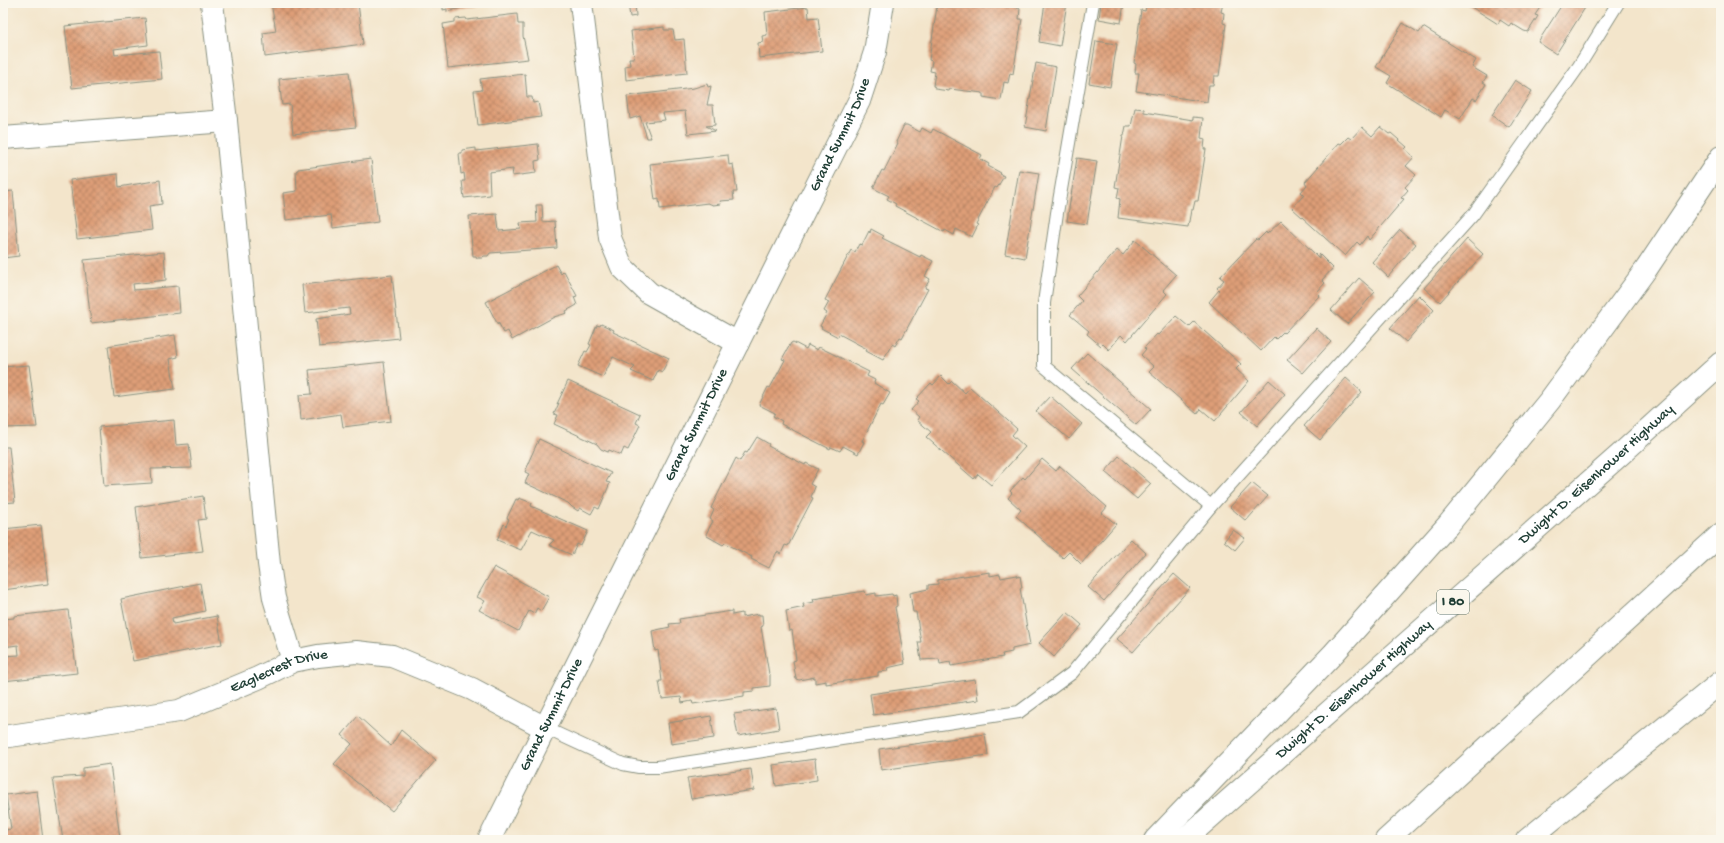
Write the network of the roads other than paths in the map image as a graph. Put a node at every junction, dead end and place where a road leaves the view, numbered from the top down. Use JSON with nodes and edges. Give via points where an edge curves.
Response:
{"nodes":[{"id":1,"x":212,"y":3,"type":"edge"},
{"id":2,"x":581,"y":3,"type":"edge"},
{"id":3,"x":883,"y":3,"type":"edge"},
{"id":4,"x":1092,"y":3,"type":"edge"},
{"id":5,"x":1618,"y":3,"type":"edge"},
{"id":6,"x":226,"y":121,"type":"junction"},
{"id":7,"x":3,"y":138,"type":"edge"},
{"id":8,"x":1721,"y":157,"type":"edge"},
{"id":9,"x":738,"y":343,"type":"junction"},
{"id":10,"x":1721,"y":363,"type":"edge"},
{"id":11,"x":1211,"y":506,"type":"junction"},
{"id":12,"x":1721,"y":534,"type":"edge"},
{"id":13,"x":293,"y":661,"type":"junction"},
{"id":14,"x":1721,"y":682,"type":"edge"},
{"id":15,"x":546,"y":728,"type":"junction"},
{"id":16,"x":3,"y":736,"type":"edge"},
{"id":17,"x":489,"y":840,"type":"edge"},
{"id":18,"x":1155,"y":840,"type":"edge"},
{"id":19,"x":1184,"y":840,"type":"edge"},
{"id":20,"x":1386,"y":840,"type":"edge"},
{"id":21,"x":1527,"y":840,"type":"edge"}],
"edges":[{"from":1,"to":6,"type":"main road"},
{"from":2,"to":9,"type":"main road","via":[[610,238],[622,267],[649,293]]},
{"from":3,"to":9,"type":"main road","name":"Grand Summit Drive","via":[[875,52],[859,101]]},
{"from":4,"to":11,"type":"lane","via":[[1044,303],[1044,366]]},
{"from":5,"to":11,"type":"lane","via":[[1579,66],[1472,215]]},
{"from":6,"to":7,"type":"main road"},
{"from":6,"to":13,"type":"main road","via":[[269,564],[274,598]]},
{"from":8,"to":18,"type":"main road","via":[[1647,268],[1554,394],[1453,519],[1334,653]]},
{"from":9,"to":15,"type":"main road","name":"Grand Summit Drive"},
{"from":10,"to":19,"type":"main road","name":"Dwight D. Eisenhower Highway","number":"I 80"},
{"from":11,"to":15,"type":"lane","via":[[1072,673],[1019,712],[658,767],[623,764]]},
{"from":12,"to":20,"type":"main road"},
{"from":13,"to":15,"type":"main road","name":"Eaglecrest Drive","via":[[356,652],[392,656],[472,689]]},
{"from":13,"to":16,"type":"main road","name":"Eaglecrest Drive","via":[[179,711]]},
{"from":14,"to":21,"type":"main road"},
{"from":15,"to":17,"type":"main road","name":"Grand Summit Drive"}]}
